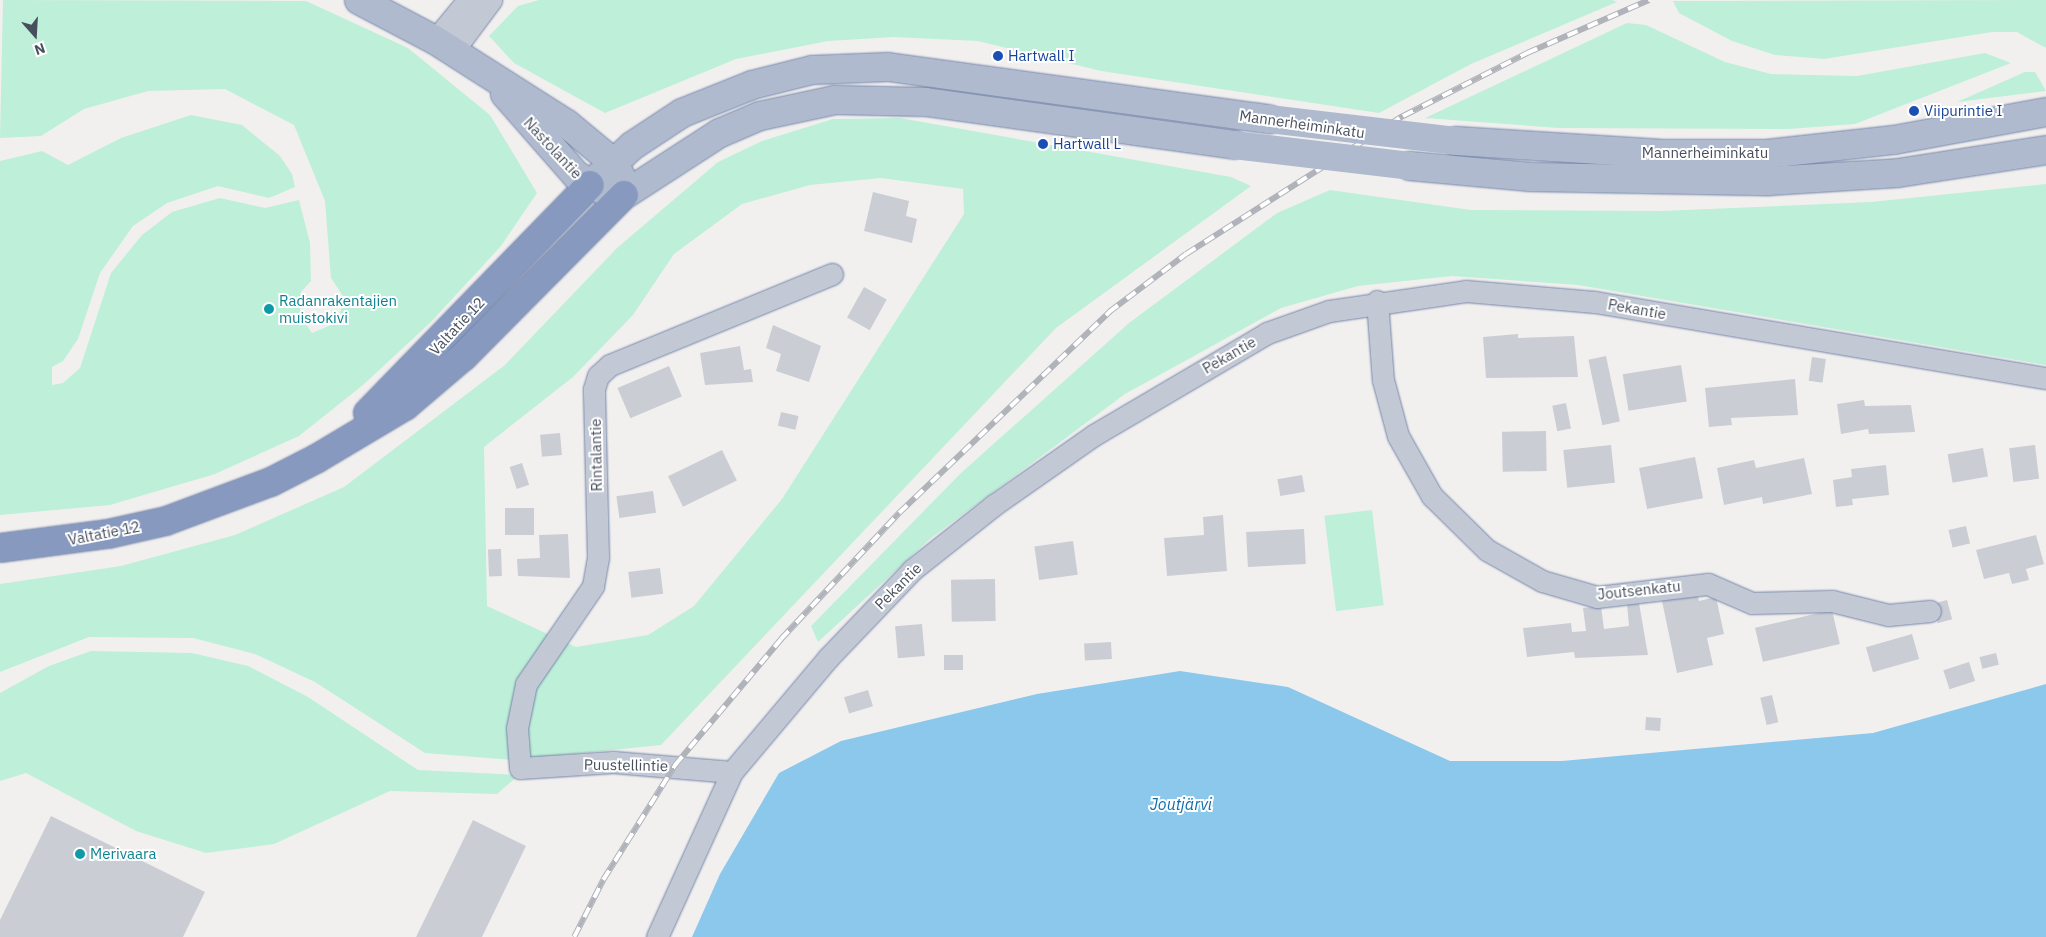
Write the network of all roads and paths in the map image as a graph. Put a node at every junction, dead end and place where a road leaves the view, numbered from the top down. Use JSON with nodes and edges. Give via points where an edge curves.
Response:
{"nodes":[{"id":1,"x":359,"y":0,"type":"edge"},
{"id":2,"x":468,"y":0,"type":"edge"},
{"id":3,"x":491,"y":0,"type":"edge"},
{"id":4,"x":444,"y":46,"type":"junction"},
{"id":5,"x":489,"y":76,"type":"junction"},
{"id":6,"x":2046,"y":112,"type":"edge"},
{"id":7,"x":2046,"y":150,"type":"edge"},
{"id":8,"x":614,"y":163,"type":"junction"},
{"id":9,"x":590,"y":185,"type":"junction"},
{"id":10,"x":624,"y":195,"type":"junction"},
{"id":11,"x":832,"y":274,"type":"dead end"},
{"id":12,"x":1377,"y":301,"type":"junction"},
{"id":13,"x":2046,"y":378,"type":"edge"},
{"id":14,"x":316,"y":459,"type":"junction"},
{"id":15,"x":0,"y":548,"type":"edge"},
{"id":16,"x":1930,"y":611,"type":"dead end"},
{"id":17,"x":520,"y":768,"type":"joint"},
{"id":18,"x":732,"y":772,"type":"junction"},
{"id":19,"x":658,"y":937,"type":"edge"}],
"edges":[{"from":1,"to":4,"type":"main road","name":"Nastolantie"},
{"from":2,"to":4,"type":"street"},
{"from":3,"to":4,"type":"street"},
{"from":4,"to":5,"type":"main road","name":"Nastolantie"},
{"from":5,"to":8,"type":"main road","name":"Nastolantie","via":[[567,124]]},
{"from":5,"to":9,"type":"main road","name":"Nastolantie","via":[[557,155]]},
{"from":6,"to":8,"type":"main road","name":"Mannerheiminkatu","bridge":true,"via":[[1894,140],[1767,154],[1660,154],[1456,141],[1269,119],[949,74],[847,68],[781,77],[717,98],[654,130]]},
{"from":7,"to":10,"type":"main road","name":"Mannerheiminkatu","bridge":true,"via":[[1898,173],[1769,181],[1530,177],[1234,145],[926,102],[835,100],[760,116],[720,133]]},
{"from":8,"to":9,"type":"main road","name":"Mannerheiminkatu"},
{"from":8,"to":10,"type":"main road","name":"Nastolantie","via":[[622,178]]},
{"from":9,"to":10,"type":"main road","name":"Nastolantie"},
{"from":9,"to":14,"type":"highway","name":"Valtatie 12","via":[[424,360]]},
{"from":10,"to":14,"type":"highway","name":"Valtatie 12","via":[[464,356],[405,406]]},
{"from":11,"to":17,"type":"street","name":"Rintalantie","via":[[610,365],[598,376],[594,389],[598,557],[593,586],[526,684],[518,728]]},
{"from":12,"to":13,"type":"street","name":"Pekantie","via":[[1466,291],[1595,302]]},
{"from":12,"to":16,"type":"street","name":"Joutsenkatu","via":[[1383,380],[1398,436],[1432,496],[1487,550],[1542,581],[1598,597],[1708,584],[1752,602],[1832,601],[1888,616]]},
{"from":12,"to":18,"type":"street","name":"Pekantie","via":[[1329,310],[1268,333],[1094,435],[994,505],[912,570],[828,658]]},
{"from":14,"to":15,"type":"highway","name":"Valtatie 12","via":[[262,486],[166,521],[108,534]]},
{"from":17,"to":18,"type":"street","name":"Puustellintie","via":[[613,762]]},
{"from":18,"to":19,"type":"street","name":"Pekantie"}]}
